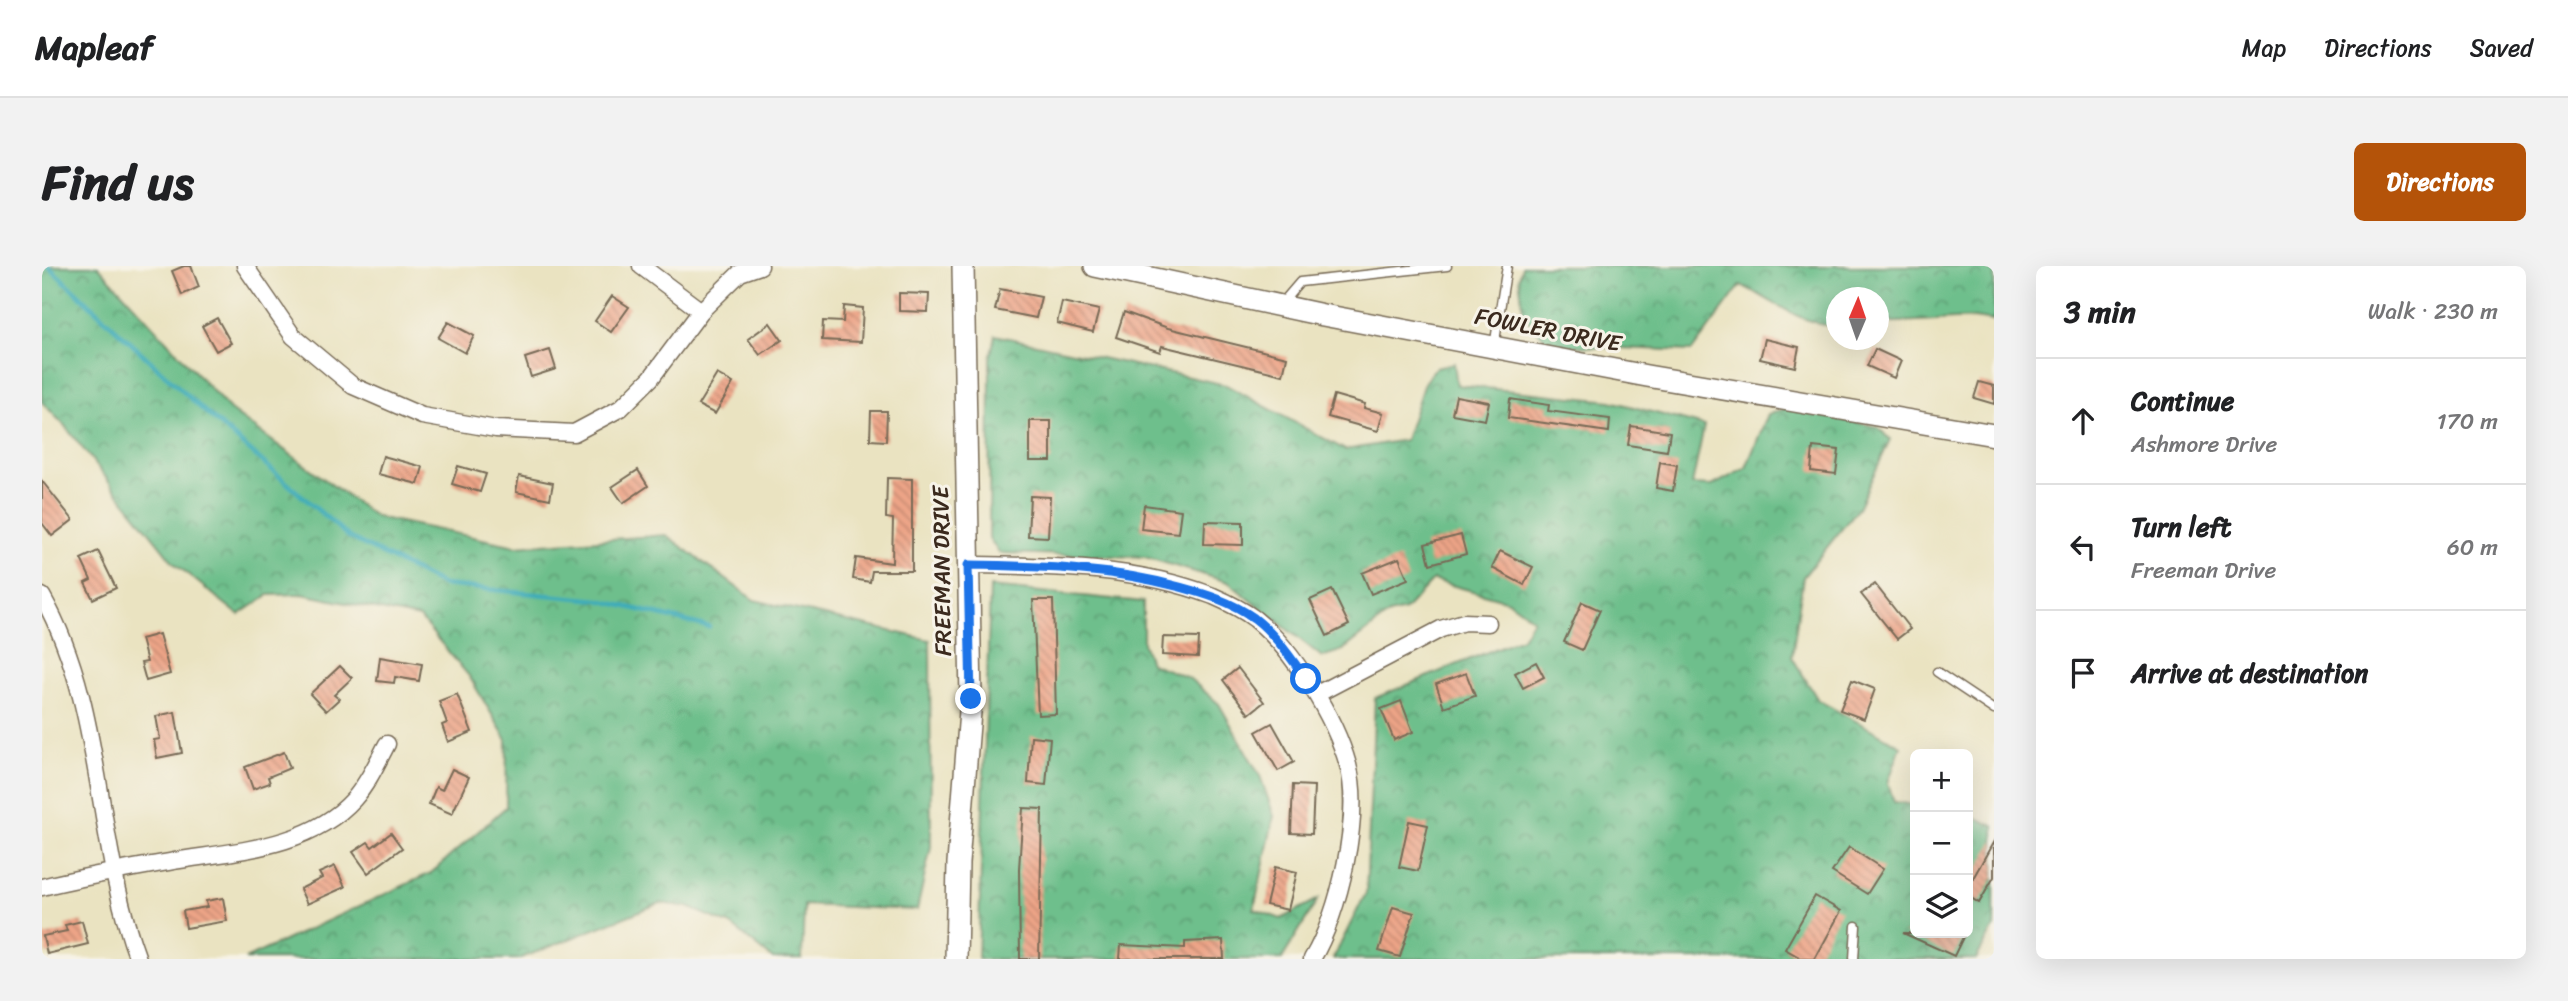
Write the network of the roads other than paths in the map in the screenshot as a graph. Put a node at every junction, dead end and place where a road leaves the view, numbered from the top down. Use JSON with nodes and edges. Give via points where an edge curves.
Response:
{"nodes":[{"id":1,"x":244,"y":266,"type":"edge"},
{"id":2,"x":641,"y":266,"type":"edge"},
{"id":3,"x":760,"y":266,"type":"edge"},
{"id":4,"x":963,"y":266,"type":"edge"},
{"id":5,"x":1096,"y":266,"type":"edge"},
{"id":6,"x":1447,"y":266,"type":"edge"},
{"id":7,"x":1507,"y":266,"type":"edge"},
{"id":8,"x":1376,"y":270,"type":"edge"},
{"id":9,"x":1280,"y":306,"type":"junction"},
{"id":10,"x":701,"y":311,"type":"junction"},
{"id":11,"x":1493,"y":347,"type":"junction"},
{"id":12,"x":1994,"y":435,"type":"edge"},
{"id":13,"x":968,"y":565,"type":"junction"},
{"id":14,"x":42,"y":596,"type":"edge"},
{"id":15,"x":1488,"y":623,"type":"dead end"},
{"id":16,"x":1937,"y":672,"type":"dead end"},
{"id":17,"x":1317,"y":694,"type":"junction"},
{"id":18,"x":1994,"y":710,"type":"edge"},
{"id":19,"x":387,"y":744,"type":"dead end"},
{"id":20,"x":113,"y":871,"type":"junction"},
{"id":21,"x":42,"y":887,"type":"edge"},
{"id":22,"x":1856,"y":926,"type":"dead end"},
{"id":23,"x":138,"y":959,"type":"edge"},
{"id":24,"x":956,"y":959,"type":"edge"},
{"id":25,"x":1312,"y":959,"type":"edge"},
{"id":26,"x":1854,"y":959,"type":"edge"}],
"edges":[{"from":1,"to":10,"type":"street","via":[[293,336],[353,386],[422,416],[496,429],[574,433],[621,408],[651,378]]},
{"from":2,"to":10,"type":"street"},
{"from":3,"to":10,"type":"street","via":[[740,273]]},
{"from":4,"to":13,"type":"street","name":"FREEMAN DRIVE"},
{"from":5,"to":9,"type":"street","name":"FOWLER DRIVE"},
{"from":6,"to":8,"type":"lane"},
{"from":7,"to":11,"type":"lane"},
{"from":8,"to":9,"type":"lane","via":[[1300,282]]},
{"from":9,"to":11,"type":"street","name":"FOWLER DRIVE"},
{"from":11,"to":12,"type":"street","name":"FOWLER DRIVE"},
{"from":13,"to":17,"type":"street","via":[[1106,571],[1212,596],[1255,619],[1277,640]]},
{"from":13,"to":24,"type":"street","name":"FREEMAN DRIVE","via":[[971,699],[958,863]]},
{"from":14,"to":20,"type":"street","via":[[62,636],[81,696]]},
{"from":15,"to":17,"type":"street","via":[[1464,622],[1441,629]]},
{"from":16,"to":18,"type":"lane"},
{"from":17,"to":25,"type":"street","via":[[1348,765],[1352,791],[1347,852],[1333,909]]},
{"from":19,"to":20,"type":"street","via":[[352,801],[299,836],[271,846]]},
{"from":20,"to":21,"type":"street"},
{"from":20,"to":23,"type":"street"},
{"from":22,"to":26,"type":"lane"}]}
